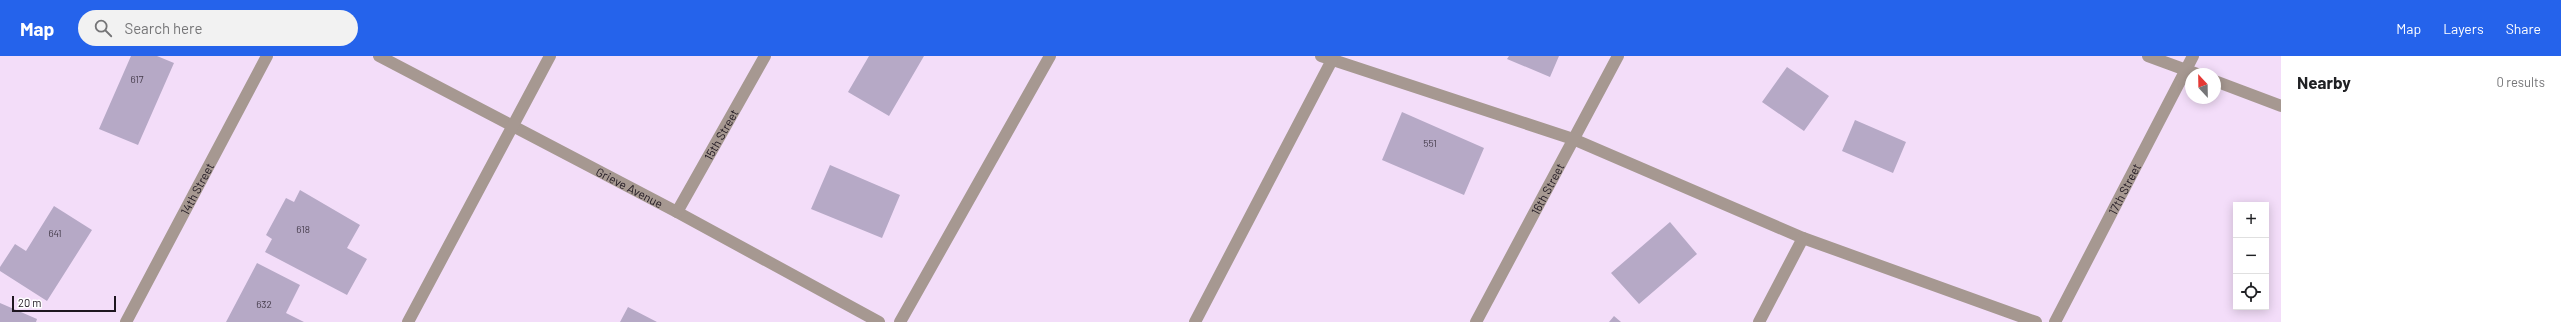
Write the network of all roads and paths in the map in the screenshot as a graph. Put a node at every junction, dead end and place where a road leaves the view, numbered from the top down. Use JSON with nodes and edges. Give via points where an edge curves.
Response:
{"nodes":[{"id":1,"x":267,"y":56,"type":"edge"},
{"id":2,"x":379,"y":56,"type":"edge"},
{"id":3,"x":550,"y":56,"type":"edge"},
{"id":4,"x":765,"y":56,"type":"edge"},
{"id":5,"x":1050,"y":56,"type":"edge"},
{"id":6,"x":1618,"y":56,"type":"edge"},
{"id":7,"x":2148,"y":56,"type":"edge"},
{"id":8,"x":2193,"y":56,"type":"edge"},
{"id":9,"x":1326,"y":58,"type":"edge"},
{"id":10,"x":2186,"y":68,"type":"edge"},
{"id":11,"x":2185,"y":70,"type":"joint"},
{"id":12,"x":2221,"y":83,"type":"edge"},
{"id":13,"x":2281,"y":106,"type":"edge"},
{"id":14,"x":512,"y":126,"type":"junction"},
{"id":15,"x":1573,"y":139,"type":"junction"},
{"id":16,"x":677,"y":212,"type":"junction"},
{"id":17,"x":1804,"y":238,"type":"junction"},
{"id":18,"x":126,"y":322,"type":"edge"},
{"id":19,"x":408,"y":322,"type":"edge"},
{"id":20,"x":879,"y":322,"type":"edge"},
{"id":21,"x":900,"y":322,"type":"edge"},
{"id":22,"x":1195,"y":322,"type":"edge"},
{"id":23,"x":1476,"y":322,"type":"edge"},
{"id":24,"x":1759,"y":322,"type":"edge"},
{"id":25,"x":2036,"y":322,"type":"edge"},
{"id":26,"x":2055,"y":322,"type":"edge"}],
"edges":[{"from":1,"to":18,"type":"street","name":"14th Street"},
{"from":2,"to":14,"type":"street","name":"Grieve Avenue"},
{"from":3,"to":14,"type":"street"},
{"from":4,"to":16,"type":"street","name":"15th Street"},
{"from":5,"to":21,"type":"street"},
{"from":6,"to":15,"type":"street","name":"16th Street"},
{"from":7,"to":11,"type":"street"},
{"from":8,"to":10,"type":"street","name":"17th Street"},
{"from":9,"to":15,"type":"street"},
{"from":9,"to":22,"type":"street"},
{"from":11,"to":26,"type":"street","name":"17th Street"},
{"from":12,"to":13,"type":"street"},
{"from":14,"to":16,"type":"street","name":"Grieve Avenue"},
{"from":14,"to":19,"type":"street"},
{"from":15,"to":17,"type":"street"},
{"from":15,"to":23,"type":"street","name":"16th Street"},
{"from":16,"to":20,"type":"street","name":"Grieve Avenue"},
{"from":17,"to":24,"type":"street"},
{"from":17,"to":25,"type":"street"}]}
